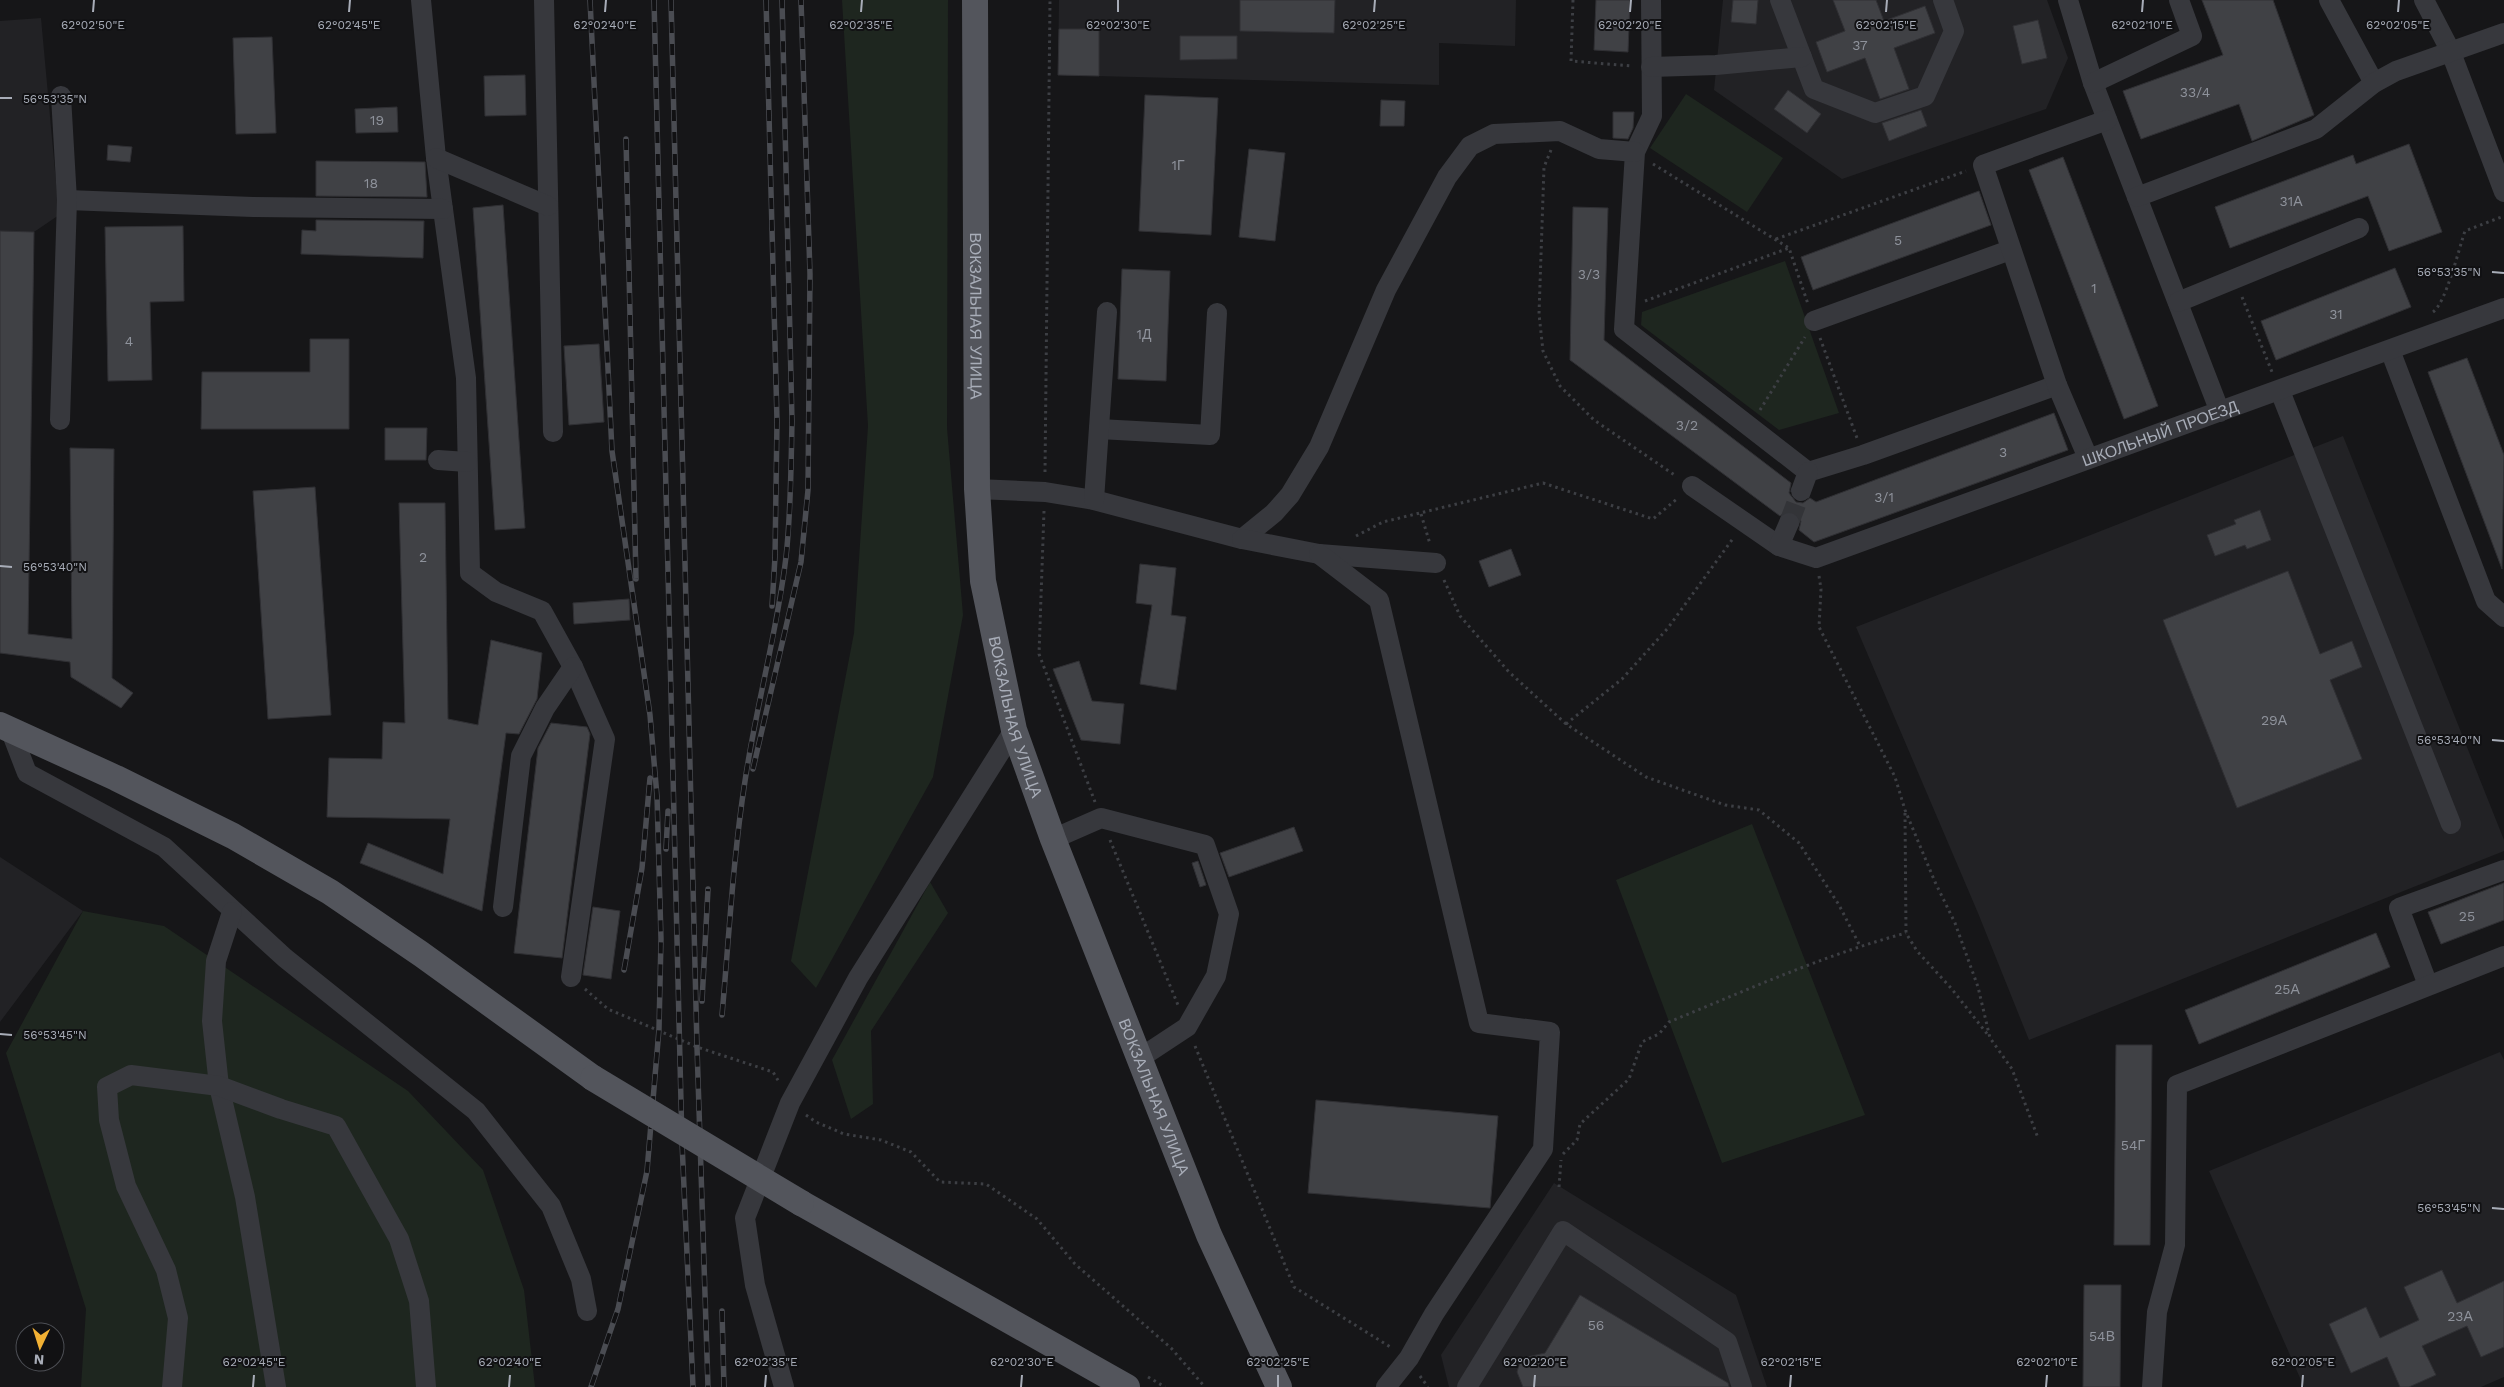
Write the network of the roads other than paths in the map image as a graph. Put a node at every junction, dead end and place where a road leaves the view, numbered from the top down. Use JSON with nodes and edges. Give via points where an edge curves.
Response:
{"nodes":[{"id":1,"x":421,"y":0,"type":"edge"},
{"id":2,"x":544,"y":0,"type":"edge"},
{"id":3,"x":975,"y":0,"type":"edge"},
{"id":4,"x":1651,"y":0,"type":"edge"},
{"id":5,"x":1780,"y":0,"type":"edge"},
{"id":6,"x":1943,"y":0,"type":"edge"},
{"id":7,"x":2068,"y":0,"type":"edge"},
{"id":8,"x":2179,"y":0,"type":"edge"},
{"id":9,"x":2329,"y":0,"type":"edge"},
{"id":10,"x":2424,"y":0,"type":"edge"},
{"id":11,"x":2504,"y":33,"type":"edge"},
{"id":12,"x":2450,"y":50,"type":"junction"},
{"id":13,"x":1802,"y":57,"type":"junction"},
{"id":14,"x":1651,"y":67,"type":"junction"},
{"id":15,"x":2093,"y":83,"type":"junction"},
{"id":16,"x":2374,"y":83,"type":"junction"},
{"id":17,"x":61,"y":96,"type":"dead end"},
{"id":18,"x":2107,"y":120,"type":"junction"},
{"id":19,"x":1635,"y":152,"type":"junction"},
{"id":20,"x":436,"y":158,"type":"junction"},
{"id":21,"x":2504,"y":192,"type":"edge"},
{"id":22,"x":2138,"y":197,"type":"junction"},
{"id":23,"x":67,"y":200,"type":"junction"},
{"id":24,"x":548,"y":206,"type":"junction"},
{"id":25,"x":443,"y":209,"type":"junction"},
{"id":26,"x":2359,"y":228,"type":"dead end"},
{"id":27,"x":2010,"y":250,"type":"junction"},
{"id":28,"x":2178,"y":302,"type":"junction"},
{"id":29,"x":2504,"y":308,"type":"edge"},
{"id":30,"x":1107,"y":312,"type":"dead end"},
{"id":31,"x":1217,"y":313,"type":"dead end"},
{"id":32,"x":1814,"y":321,"type":"road end"},
{"id":33,"x":2390,"y":350,"type":"junction"},
{"id":34,"x":2057,"y":385,"type":"junction"},
{"id":35,"x":2280,"y":391,"type":"junction"},
{"id":36,"x":2220,"y":412,"type":"junction"},
{"id":37,"x":60,"y":420,"type":"dead end"},
{"id":38,"x":1099,"y":429,"type":"junction"},
{"id":39,"x":553,"y":432,"type":"dead end"},
{"id":40,"x":2088,"y":458,"type":"junction"},
{"id":41,"x":438,"y":460,"type":"dead end"},
{"id":42,"x":467,"y":462,"type":"junction"},
{"id":43,"x":1692,"y":486,"type":"road end"},
{"id":44,"x":977,"y":489,"type":"junction"},
{"id":45,"x":1094,"y":500,"type":"junction"},
{"id":46,"x":1789,"y":523,"type":"tunnel mouth"},
{"id":47,"x":1242,"y":539,"type":"junction"},
{"id":48,"x":1779,"y":546,"type":"junction"},
{"id":49,"x":1319,"y":554,"type":"junction"},
{"id":50,"x":1436,"y":564,"type":"road end"},
{"id":51,"x":2504,"y":617,"type":"edge"},
{"id":52,"x":573,"y":667,"type":"junction"},
{"id":53,"x":5,"y":727,"type":"edge"},
{"id":54,"x":1014,"y":730,"type":"junction"},
{"id":55,"x":2450,"y":824,"type":"dead end"},
{"id":56,"x":1053,"y":839,"type":"junction"},
{"id":57,"x":2504,"y":870,"type":"edge"},
{"id":58,"x":503,"y":907,"type":"dead end"},
{"id":59,"x":232,"y":912,"type":"junction"},
{"id":60,"x":2504,"y":956,"type":"edge"},
{"id":61,"x":571,"y":976,"type":"road end"},
{"id":62,"x":2428,"y":985,"type":"junction"},
{"id":63,"x":1140,"y":1058,"type":"junction"},
{"id":64,"x":219,"y":1086,"type":"junction"},
{"id":65,"x":587,"y":1311,"type":"dead end"},
{"id":66,"x":172,"y":1387,"type":"edge"},
{"id":67,"x":276,"y":1387,"type":"edge"},
{"id":68,"x":426,"y":1387,"type":"edge"},
{"id":69,"x":784,"y":1387,"type":"edge"},
{"id":70,"x":1127,"y":1387,"type":"edge"},
{"id":71,"x":1279,"y":1387,"type":"edge"},
{"id":72,"x":1386,"y":1387,"type":"edge"},
{"id":73,"x":1468,"y":1387,"type":"edge"},
{"id":74,"x":1742,"y":1387,"type":"edge"},
{"id":75,"x":2152,"y":1387,"type":"edge"}],
"edges":[{"from":1,"to":20,"type":"street"},
{"from":2,"to":24,"type":"street"},
{"from":3,"to":44,"type":"main road","name":"ВОКЗАЛЬНАЯ УЛИЦА"},
{"from":4,"to":14,"type":"street"},
{"from":5,"to":13,"type":"street"},
{"from":6,"to":13,"type":"street","via":[[1954,31],[1925,96],[1875,113],[1814,90]]},
{"from":7,"to":15,"type":"street"},
{"from":8,"to":15,"type":"street","via":[[2192,36]]},
{"from":9,"to":16,"type":"street"},
{"from":10,"to":12,"type":"street"},
{"from":11,"to":12,"type":"street"},
{"from":12,"to":16,"type":"street"},
{"from":12,"to":21,"type":"street"},
{"from":13,"to":14,"type":"street"},
{"from":14,"to":19,"type":"street","via":[[1652,116]]},
{"from":15,"to":18,"type":"street"},
{"from":16,"to":22,"type":"street","via":[[2316,129]]},
{"from":17,"to":23,"type":"street"},
{"from":18,"to":22,"type":"street"},
{"from":18,"to":27,"type":"street","via":[[1983,165]]},
{"from":19,"to":34,"type":"street","via":[[1624,329],[1750,427],[1804,481],[1863,455]]},
{"from":19,"to":47,"type":"street","via":[[1599,148],[1560,131],[1494,134],[1470,146],[1447,177],[1386,290],[1320,447],[1290,495]]},
{"from":20,"to":24,"type":"street"},
{"from":20,"to":25,"type":"street"},
{"from":22,"to":28,"type":"street"},
{"from":23,"to":25,"type":"street","via":[[253,207]]},
{"from":23,"to":37,"type":"street"},
{"from":24,"to":39,"type":"street"},
{"from":25,"to":42,"type":"street","via":[[466,378]]},
{"from":26,"to":28,"type":"street"},
{"from":27,"to":32,"type":"street"},
{"from":27,"to":34,"type":"street"},
{"from":28,"to":36,"type":"street"},
{"from":29,"to":33,"type":"street","name":"ШКОЛЬНЫЙ ПРОЕЗД"},
{"from":30,"to":38,"type":"street"},
{"from":31,"to":38,"type":"street","via":[[1210,436]]},
{"from":33,"to":35,"type":"street","name":"ШКОЛЬНЫЙ ПРОЕЗД"},
{"from":33,"to":51,"type":"street","via":[[2486,600]]},
{"from":34,"to":40,"type":"street"},
{"from":35,"to":36,"type":"street","name":"ШКОЛЬНЫЙ ПРОЕЗД"},
{"from":35,"to":55,"type":"street"},
{"from":36,"to":40,"type":"street","name":"ШКОЛЬНЫЙ ПРОЕЗД"},
{"from":38,"to":45,"type":"street"},
{"from":40,"to":48,"type":"street","name":"ШКОЛЬНЫЙ ПРОЕЗД","via":[[1816,558]]},
{"from":41,"to":42,"type":"street"},
{"from":42,"to":52,"type":"street","via":[[470,573],[496,592],[542,611]]},
{"from":43,"to":48,"type":"street"},
{"from":44,"to":45,"type":"street","via":[[1045,492]]},
{"from":44,"to":54,"type":"main road","name":"ВОКЗАЛЬНАЯ УЛИЦА","via":[[983,581]]},
{"from":45,"to":47,"type":"street"},
{"from":46,"to":48,"type":"street"},
{"from":47,"to":49,"type":"street"},
{"from":49,"to":50,"type":"street"},
{"from":49,"to":72,"type":"street","via":[[1379,600],[1479,1024],[1550,1032],[1543,1149],[1434,1314],[1409,1358]]},
{"from":52,"to":58,"type":"street","via":[[545,708],[521,756]]},
{"from":52,"to":61,"type":"street","via":[[605,739]]},
{"from":53,"to":59,"type":"street","via":[[27,773],[164,847]]},
{"from":53,"to":70,"type":"main road","bridge":true,"via":[[233,836],[330,892],[593,1078],[800,1202]]},
{"from":54,"to":56,"type":"main road","name":"ВОКЗАЛЬНАЯ УЛИЦА"},
{"from":54,"to":69,"type":"street","via":[[858,978],[790,1103],[745,1218],[755,1285]]},
{"from":56,"to":63,"type":"main road","name":"ВОКЗАЛЬНАЯ УЛИЦА"},
{"from":56,"to":63,"type":"street","via":[[1101,818],[1205,845],[1229,914],[1216,976],[1187,1027]]},
{"from":57,"to":62,"type":"street","via":[[2398,908]]},
{"from":59,"to":64,"type":"street","via":[[216,961],[212,1021]]},
{"from":59,"to":65,"type":"street","via":[[476,1112],[551,1206],[581,1278]]},
{"from":60,"to":62,"type":"street"},
{"from":62,"to":75,"type":"street","via":[[2177,1085],[2175,1245],[2157,1312]]},
{"from":63,"to":71,"type":"main road","name":"ВОКЗАЛЬНАЯ УЛИЦА","via":[[1209,1235]]},
{"from":64,"to":66,"type":"street","via":[[131,1074],[107,1087],[110,1120],[126,1186],[166,1270],[178,1318]]},
{"from":64,"to":67,"type":"street","via":[[245,1197]]},
{"from":64,"to":68,"type":"street","via":[[336,1126],[399,1239],[419,1301]]},
{"from":73,"to":74,"type":"street","via":[[1563,1230],[1726,1342]]}]}
